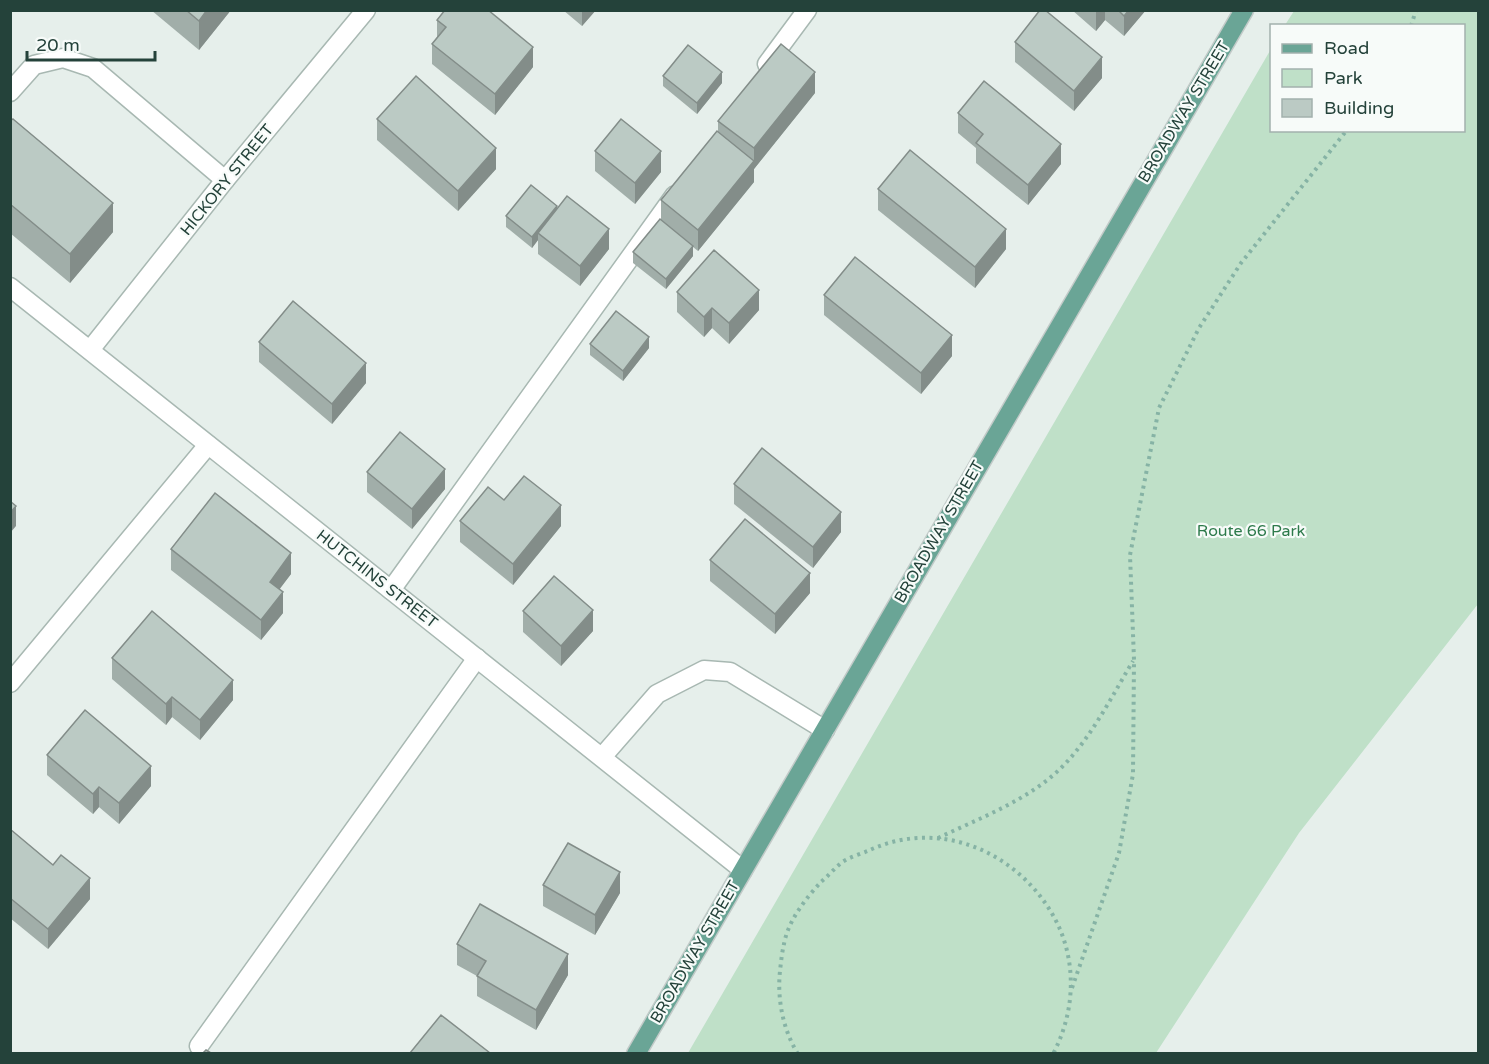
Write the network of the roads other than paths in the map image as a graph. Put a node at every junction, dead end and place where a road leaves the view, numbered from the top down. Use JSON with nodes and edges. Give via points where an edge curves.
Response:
{"nodes":[{"id":1,"x":366,"y":10,"type":"edge"},
{"id":2,"x":807,"y":10,"type":"edge"},
{"id":3,"x":1244,"y":10,"type":"edge"},
{"id":4,"x":754,"y":82,"type":"edge"},
{"id":5,"x":10,"y":92,"type":"edge"},
{"id":6,"x":225,"y":180,"type":"junction"},
{"id":7,"x":686,"y":180,"type":"edge"},
{"id":8,"x":10,"y":287,"type":"edge"},
{"id":9,"x":90,"y":351,"type":"junction"},
{"id":10,"x":208,"y":445,"type":"junction"},
{"id":11,"x":391,"y":590,"type":"junction"},
{"id":12,"x":477,"y":658,"type":"junction"},
{"id":13,"x":10,"y":683,"type":"edge"},
{"id":14,"x":825,"y":729,"type":"junction"},
{"id":15,"x":602,"y":757,"type":"junction"},
{"id":16,"x":743,"y":870,"type":"junction"},
{"id":17,"x":199,"y":1046,"type":"dead end"},
{"id":18,"x":636,"y":1053,"type":"edge"}],
"edges":[{"from":1,"to":6,"type":"street","name":"HICKORY STREET"},
{"from":2,"to":4,"type":"street"},
{"from":3,"to":14,"type":"main road","name":"BROADWAY STREET"},
{"from":5,"to":6,"type":"street","via":[[34,65],[63,58],[93,68]]},
{"from":6,"to":9,"type":"street","name":"HICKORY STREET"},
{"from":7,"to":11,"type":"street"},
{"from":8,"to":9,"type":"street","name":"HUTCHINS STREET"},
{"from":9,"to":10,"type":"street","name":"HUTCHINS STREET"},
{"from":10,"to":11,"type":"street","name":"HUTCHINS STREET"},
{"from":10,"to":13,"type":"street"},
{"from":11,"to":12,"type":"street","name":"HUTCHINS STREET"},
{"from":12,"to":15,"type":"street","name":"HUTCHINS STREET"},
{"from":12,"to":17,"type":"street"},
{"from":14,"to":15,"type":"street","via":[[730,672],[704,670],[657,694]]},
{"from":14,"to":16,"type":"main road","name":"BROADWAY STREET"},
{"from":15,"to":16,"type":"street","name":"HUTCHINS STREET"},
{"from":16,"to":18,"type":"main road","name":"BROADWAY STREET"}]}
